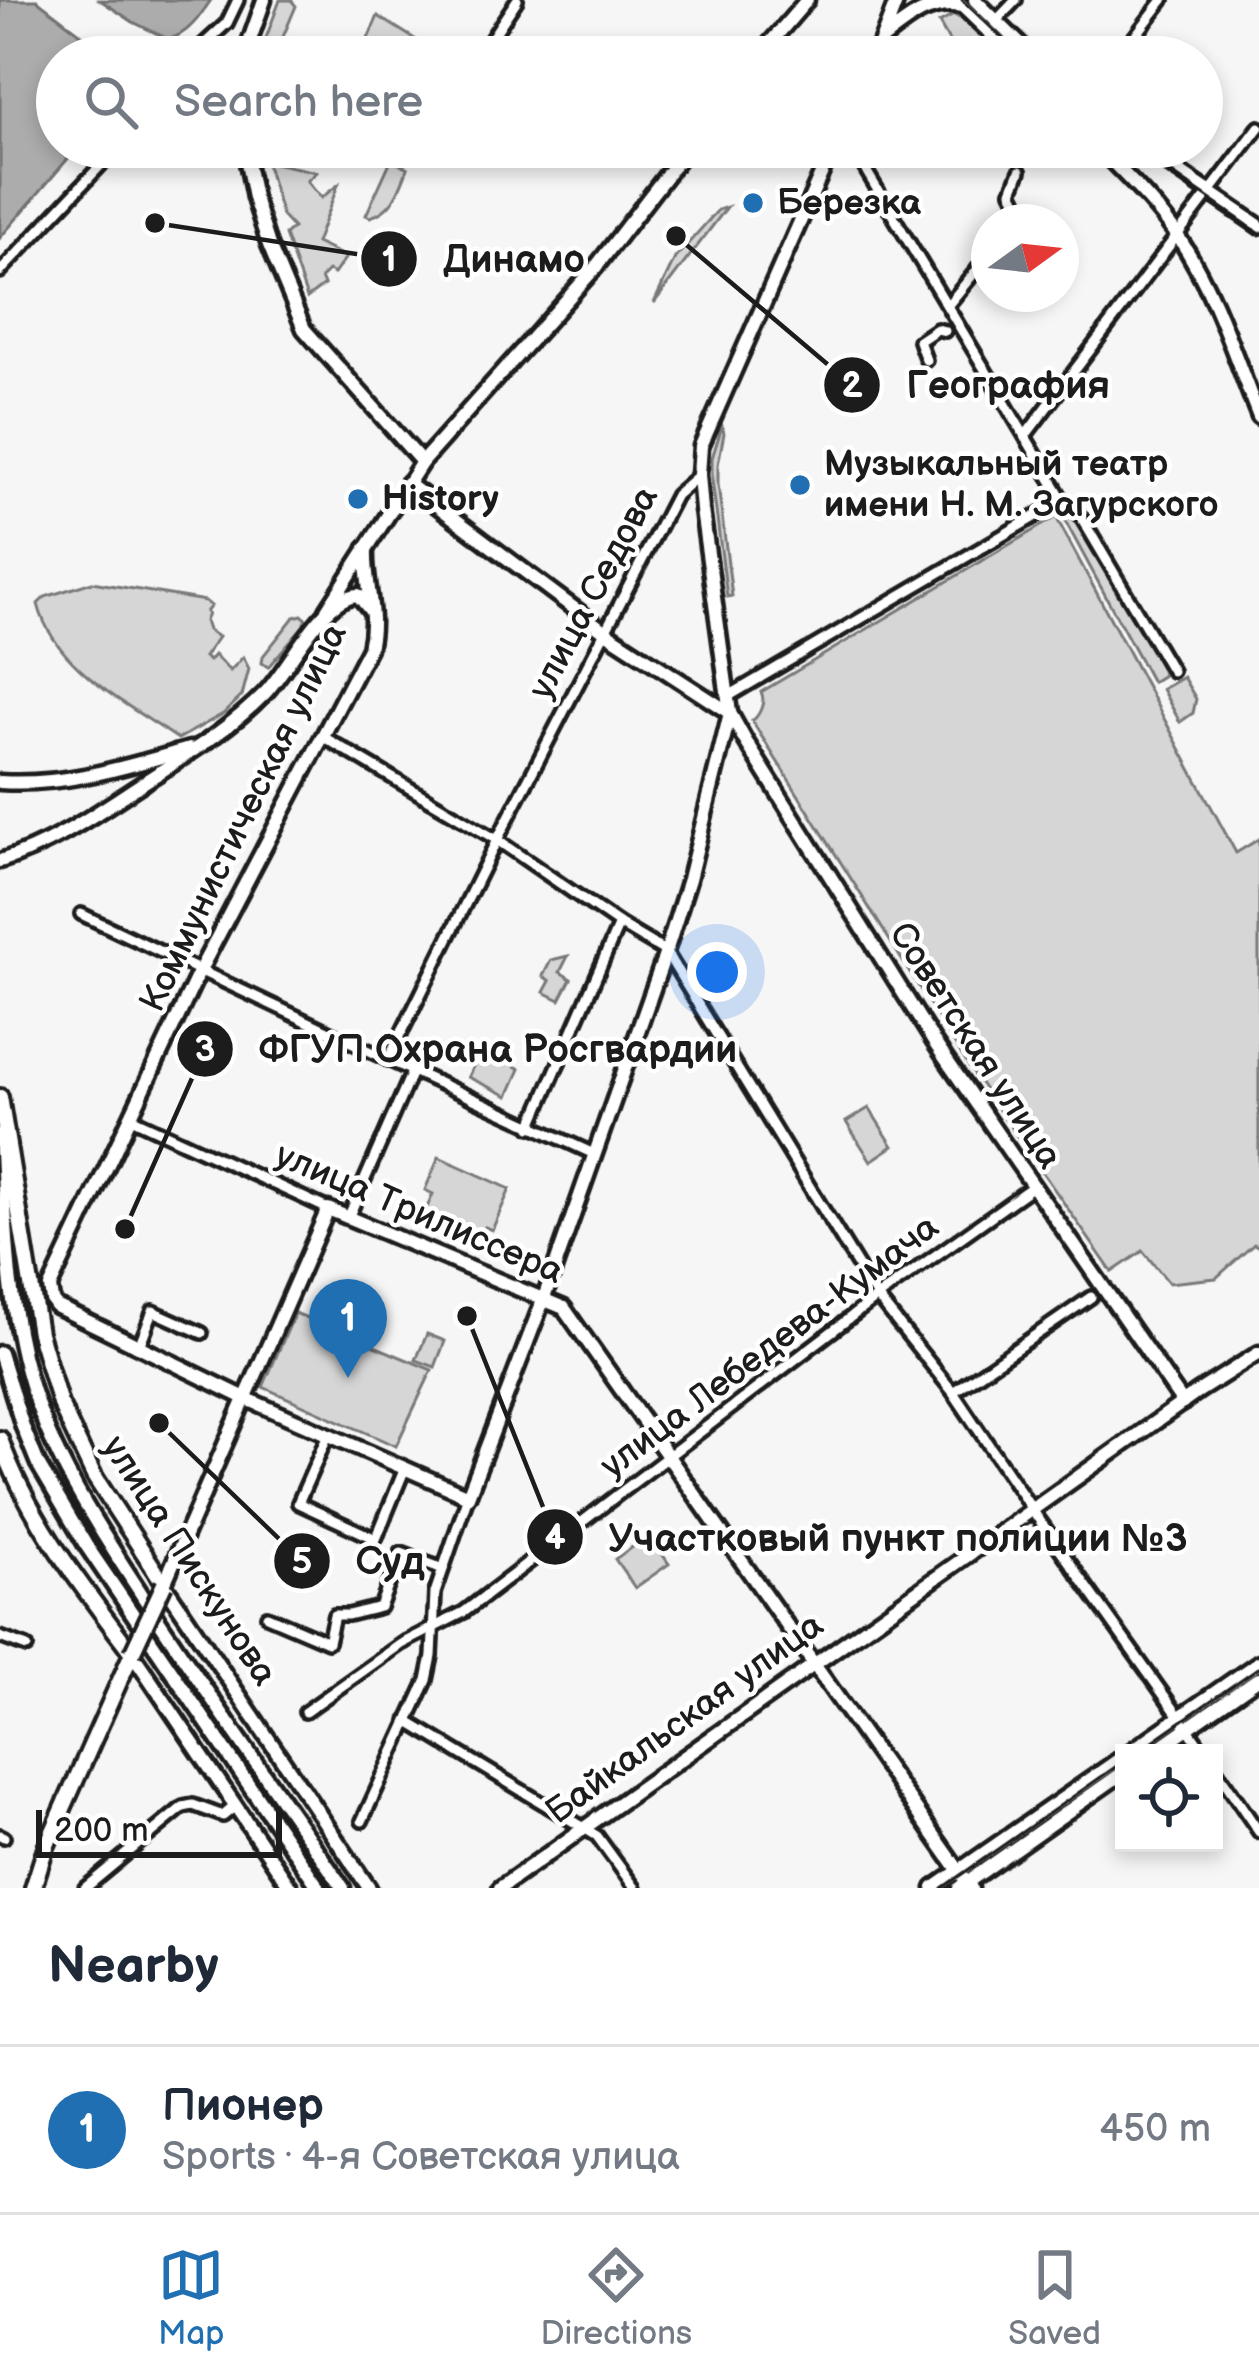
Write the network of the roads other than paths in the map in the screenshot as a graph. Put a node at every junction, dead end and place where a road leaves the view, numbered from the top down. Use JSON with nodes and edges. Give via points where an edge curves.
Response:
{"nodes":[{"id":1,"x":238,"y":0,"type":"edge"},
{"id":2,"x":264,"y":0,"type":"edge"},
{"id":3,"x":517,"y":0,"type":"edge"},
{"id":4,"x":807,"y":0,"type":"edge"},
{"id":5,"x":897,"y":0,"type":"edge"},
{"id":6,"x":1016,"y":0,"type":"edge"},
{"id":7,"x":1163,"y":0,"type":"edge"},
{"id":8,"x":965,"y":2,"type":"edge"},
{"id":9,"x":996,"y":21,"type":"junction"},
{"id":10,"x":213,"y":36,"type":"edge"},
{"id":11,"x":251,"y":36,"type":"edge"},
{"id":12,"x":492,"y":36,"type":"edge"},
{"id":13,"x":776,"y":36,"type":"edge"},
{"id":14,"x":885,"y":36,"type":"edge"},
{"id":15,"x":887,"y":36,"type":"edge"},
{"id":16,"x":996,"y":36,"type":"edge"},
{"id":17,"x":1011,"y":36,"type":"edge"},
{"id":18,"x":1135,"y":36,"type":"edge"},
{"id":19,"x":1259,"y":127,"type":"edge"},
{"id":20,"x":98,"y":168,"type":"edge"},
{"id":21,"x":248,"y":168,"type":"edge"},
{"id":22,"x":672,"y":168,"type":"edge"},
{"id":23,"x":823,"y":168,"type":"edge"},
{"id":24,"x":865,"y":168,"type":"edge"},
{"id":25,"x":1117,"y":168,"type":"edge"},
{"id":26,"x":1174,"y":168,"type":"edge"},
{"id":27,"x":1020,"y":171,"type":"dead end"},
{"id":28,"x":1210,"y":193,"type":"junction"},
{"id":29,"x":1018,"y":204,"type":"edge"},
{"id":30,"x":1259,"y":226,"type":"edge"},
{"id":31,"x":1177,"y":235,"type":"junction"},
{"id":32,"x":0,"y":272,"type":"edge"},
{"id":33,"x":971,"y":277,"type":"edge"},
{"id":34,"x":948,"y":305,"type":"junction"},
{"id":35,"x":945,"y":331,"type":"dead end"},
{"id":36,"x":926,"y":360,"type":"dead end"},
{"id":37,"x":1259,"y":417,"type":"edge"},
{"id":38,"x":1025,"y":436,"type":"junction"},
{"id":39,"x":422,"y":462,"type":"junction"},
{"id":40,"x":699,"y":475,"type":"junction"},
{"id":41,"x":407,"y":483,"type":"junction"},
{"id":42,"x":1063,"y":500,"type":"junction"},
{"id":43,"x":366,"y":548,"type":"junction"},
{"id":44,"x":327,"y":610,"type":"junction"},
{"id":45,"x":374,"y":629,"type":"junction"},
{"id":46,"x":607,"y":632,"type":"junction"},
{"id":47,"x":1172,"y":671,"type":"dead end"},
{"id":48,"x":727,"y":697,"type":"junction"},
{"id":49,"x":730,"y":712,"type":"junction"},
{"id":50,"x":322,"y":736,"type":"junction"},
{"id":51,"x":202,"y":745,"type":"junction"},
{"id":52,"x":0,"y":782,"type":"edge"},
{"id":53,"x":496,"y":841,"type":"junction"},
{"id":54,"x":0,"y":861,"type":"edge"},
{"id":55,"x":81,"y":914,"type":"dead end"},
{"id":56,"x":619,"y":924,"type":"junction"},
{"id":57,"x":666,"y":952,"type":"junction"},
{"id":58,"x":200,"y":970,"type":"junction"},
{"id":59,"x":388,"y":1060,"type":"junction"},
{"id":60,"x":412,"y":1072,"type":"junction"},
{"id":61,"x":0,"y":1097,"type":"edge"},
{"id":62,"x":131,"y":1118,"type":"junction"},
{"id":63,"x":0,"y":1121,"type":"edge"},
{"id":64,"x":531,"y":1127,"type":"junction"},
{"id":65,"x":594,"y":1154,"type":"junction"},
{"id":66,"x":1032,"y":1187,"type":"junction"},
{"id":67,"x":328,"y":1209,"type":"junction"},
{"id":68,"x":348,"y":1218,"type":"junction"},
{"id":69,"x":877,"y":1297,"type":"junction"},
{"id":70,"x":1091,"y":1297,"type":"dead end"},
{"id":71,"x":544,"y":1298,"type":"junction"},
{"id":72,"x":202,"y":1333,"type":"dead end"},
{"id":73,"x":139,"y":1346,"type":"junction"},
{"id":74,"x":0,"y":1352,"type":"edge"},
{"id":75,"x":1259,"y":1353,"type":"edge"},
{"id":76,"x":952,"y":1392,"type":"junction"},
{"id":77,"x":247,"y":1399,"type":"junction"},
{"id":78,"x":1184,"y":1403,"type":"junction"},
{"id":79,"x":328,"y":1435,"type":"junction"},
{"id":80,"x":0,"y":1439,"type":"edge"},
{"id":81,"x":670,"y":1455,"type":"junction"},
{"id":82,"x":3,"y":1457,"type":"edge"},
{"id":83,"x":405,"y":1468,"type":"junction"},
{"id":84,"x":468,"y":1496,"type":"junction"},
{"id":85,"x":1033,"y":1510,"type":"junction"},
{"id":86,"x":443,"y":1569,"type":"junction"},
{"id":87,"x":164,"y":1584,"type":"junction"},
{"id":88,"x":267,"y":1616,"type":"dead end"},
{"id":89,"x":433,"y":1628,"type":"junction"},
{"id":90,"x":0,"y":1637,"type":"edge"},
{"id":91,"x":27,"y":1647,"type":"dead end"},
{"id":92,"x":132,"y":1653,"type":"junction"},
{"id":93,"x":1259,"y":1662,"type":"edge"},
{"id":94,"x":813,"y":1663,"type":"junction"},
{"id":95,"x":1259,"y":1678,"type":"edge"},
{"id":96,"x":304,"y":1712,"type":"dead end"},
{"id":97,"x":407,"y":1721,"type":"junction"},
{"id":98,"x":1184,"y":1722,"type":"junction"},
{"id":99,"x":1144,"y":1744,"type":"edge"},
{"id":100,"x":1161,"y":1744,"type":"edge"},
{"id":101,"x":1199,"y":1744,"type":"edge"},
{"id":102,"x":1115,"y":1763,"type":"edge"},
{"id":103,"x":1115,"y":1778,"type":"edge"},
{"id":104,"x":1223,"y":1779,"type":"edge"},
{"id":105,"x":236,"y":1806,"type":"junction"},
{"id":106,"x":362,"y":1821,"type":"dead end"},
{"id":107,"x":583,"y":1828,"type":"junction"},
{"id":108,"x":1259,"y":1832,"type":"edge"},
{"id":109,"x":964,"y":1882,"type":"edge"},
{"id":110,"x":33,"y":1888,"type":"edge"},
{"id":111,"x":85,"y":1888,"type":"edge"},
{"id":112,"x":291,"y":1888,"type":"edge"},
{"id":113,"x":319,"y":1888,"type":"edge"},
{"id":114,"x":343,"y":1888,"type":"edge"},
{"id":115,"x":369,"y":1888,"type":"edge"},
{"id":116,"x":500,"y":1888,"type":"edge"},
{"id":117,"x":635,"y":1888,"type":"edge"},
{"id":118,"x":934,"y":1888,"type":"edge"}],
"edges":[{"from":1,"to":10,"type":"street"},
{"from":2,"to":11,"type":"main road"},
{"from":3,"to":12,"type":"street"},
{"from":4,"to":13,"type":"main road"},
{"from":5,"to":14,"type":"main road"},
{"from":6,"to":9,"type":"street"},
{"from":7,"to":18,"type":"street"},
{"from":8,"to":9,"type":"main road"},
{"from":8,"to":15,"type":"main road","via":[[931,6]]},
{"from":8,"to":16,"type":"main road"},
{"from":9,"to":17,"type":"main road"},
{"from":19,"to":28,"type":"street"},
{"from":20,"to":32,"type":"street"},
{"from":21,"to":39,"type":"main road","via":[[304,329]]},
{"from":22,"to":39,"type":"main road","via":[[595,268]]},
{"from":23,"to":40,"type":"main road","name":"улица Седова","via":[[701,446]]},
{"from":24,"to":34,"type":"street"},
{"from":25,"to":31,"type":"main road"},
{"from":26,"to":28,"type":"main road"},
{"from":27,"to":29,"type":"street","via":[[1012,191]]},
{"from":28,"to":30,"type":"main road"},
{"from":28,"to":31,"type":"street"},
{"from":31,"to":37,"type":"main road"},
{"from":31,"to":38,"type":"street"},
{"from":33,"to":34,"type":"street"},
{"from":34,"to":38,"type":"street"},
{"from":35,"to":36,"type":"street","via":[[919,341]]},
{"from":38,"to":42,"type":"street"},
{"from":39,"to":41,"type":"main road"},
{"from":40,"to":46,"type":"street","name":"улица Седова","via":[[676,495]]},
{"from":40,"to":48,"type":"main road"},
{"from":41,"to":43,"type":"main road"},
{"from":41,"to":46,"type":"main road"},
{"from":42,"to":47,"type":"street","via":[[1081,517]]},
{"from":42,"to":48,"type":"street"},
{"from":43,"to":44,"type":"main road"},
{"from":43,"to":45,"type":"main road","name":"Коммунистическая улица"},
{"from":44,"to":45,"type":"main road","via":[[358,595]]},
{"from":44,"to":51,"type":"main road","via":[[266,692]]},
{"from":45,"to":50,"type":"main road","name":"Коммунистическая улица"},
{"from":46,"to":49,"type":"main road"},
{"from":46,"to":53,"type":"street","name":"улица Седова"},
{"from":48,"to":49,"type":"main road"},
{"from":49,"to":57,"type":"main road"},
{"from":49,"to":66,"type":"main road","name":"Советская улица"},
{"from":50,"to":53,"type":"street"},
{"from":50,"to":58,"type":"main road","name":"Коммунистическая улица"},
{"from":51,"to":52,"type":"main road","via":[[83,778]]},
{"from":51,"to":54,"type":"main road","via":[[59,838]]},
{"from":53,"to":56,"type":"street"},
{"from":53,"to":59,"type":"street","name":"улица Седова"},
{"from":55,"to":58,"type":"street"},
{"from":56,"to":57,"type":"street"},
{"from":56,"to":64,"type":"street"},
{"from":57,"to":65,"type":"main road"},
{"from":57,"to":69,"type":"street"},
{"from":58,"to":59,"type":"street"},
{"from":58,"to":62,"type":"main road","name":"Коммунистическая улица"},
{"from":59,"to":60,"type":"street"},
{"from":60,"to":64,"type":"street"},
{"from":60,"to":68,"type":"street"},
{"from":61,"to":87,"type":"main road","name":"улица Пискунова","via":[[39,1333],[60,1404],[94,1476]]},
{"from":62,"to":67,"type":"street","name":"улица Трилиссера"},
{"from":62,"to":73,"type":"main road","name":"Коммунистическая улица","via":[[50,1293],[56,1306]]},
{"from":63,"to":114,"type":"main road","name":"улица Пискунова","via":[[13,1306],[58,1453],[166,1632]]},
{"from":64,"to":65,"type":"street"},
{"from":65,"to":71,"type":"main road"},
{"from":66,"to":69,"type":"street","name":"улица Лебедева-Кумача"},
{"from":66,"to":78,"type":"main road","name":"Советская улица"},
{"from":67,"to":68,"type":"main road","name":"улица Трилиссера"},
{"from":67,"to":77,"type":"main road"},
{"from":68,"to":71,"type":"main road","name":"улица Трилиссера"},
{"from":69,"to":76,"type":"street"},
{"from":69,"to":81,"type":"street","name":"улица Лебедева-Кумача"},
{"from":70,"to":76,"type":"street"},
{"from":71,"to":81,"type":"main road","name":"улица Трилиссера","via":[[564,1308]]},
{"from":71,"to":84,"type":"main road","via":[[514,1358]]},
{"from":72,"to":73,"type":"street","via":[[153,1311]]},
{"from":73,"to":77,"type":"main road","name":"Коммунистическая улица"},
{"from":74,"to":113,"type":"main road","name":"улица Пискунова","via":[[38,1464],[86,1546]]},
{"from":75,"to":78,"type":"main road","name":"Байкальская улица"},
{"from":76,"to":85,"type":"street"},
{"from":77,"to":79,"type":"main road","name":"Коммунистическая улица"},
{"from":77,"to":87,"type":"main road"},
{"from":78,"to":85,"type":"main road","name":"Байкальская улица"},
{"from":79,"to":83,"type":"main road","name":"Коммунистическая улица"},
{"from":79,"to":83,"type":"street","via":[[298,1503],[376,1539]]},
{"from":80,"to":82,"type":"main road"},
{"from":81,"to":89,"type":"street","name":"улица Лебедева-Кумача"},
{"from":81,"to":94,"type":"main road","name":"улица Трилиссера"},
{"from":82,"to":92,"type":"main road"},
{"from":83,"to":84,"type":"main road","name":"Коммунистическая улица"},
{"from":84,"to":86,"type":"street"},
{"from":85,"to":94,"type":"main road","name":"Байкальская улица"},
{"from":85,"to":98,"type":"street"},
{"from":86,"to":88,"type":"street","via":[[401,1553],[380,1606],[334,1615],[328,1642]]},
{"from":86,"to":89,"type":"street"},
{"from":87,"to":92,"type":"main road","bridge":true},
{"from":87,"to":115,"type":"main road","name":"улица Пискунова"},
{"from":89,"to":96,"type":"street","name":"улица Лебедева-Кумача"},
{"from":89,"to":97,"type":"street","via":[[427,1680]]},
{"from":90,"to":91,"type":"street"},
{"from":92,"to":105,"type":"main road"},
{"from":92,"to":110,"type":"main road"},
{"from":93,"to":98,"type":"main road"},
{"from":94,"to":107,"type":"main road","name":"Байкальская улица"},
{"from":94,"to":109,"type":"main road","name":"улица Трилиссера"},
{"from":95,"to":98,"type":"main road"},
{"from":97,"to":106,"type":"street"},
{"from":97,"to":107,"type":"street"},
{"from":98,"to":99,"type":"main road"},
{"from":98,"to":100,"type":"main road"},
{"from":98,"to":101,"type":"street"},
{"from":102,"to":109,"type":"main road"},
{"from":103,"to":109,"type":"main road"},
{"from":104,"to":108,"type":"street"},
{"from":105,"to":111,"type":"street","via":[[223,1816],[183,1807]]},
{"from":105,"to":112,"type":"main road"},
{"from":107,"to":116,"type":"main road","name":"Байкальская улица"},
{"from":107,"to":117,"type":"street"},
{"from":109,"to":118,"type":"main road"}]}
